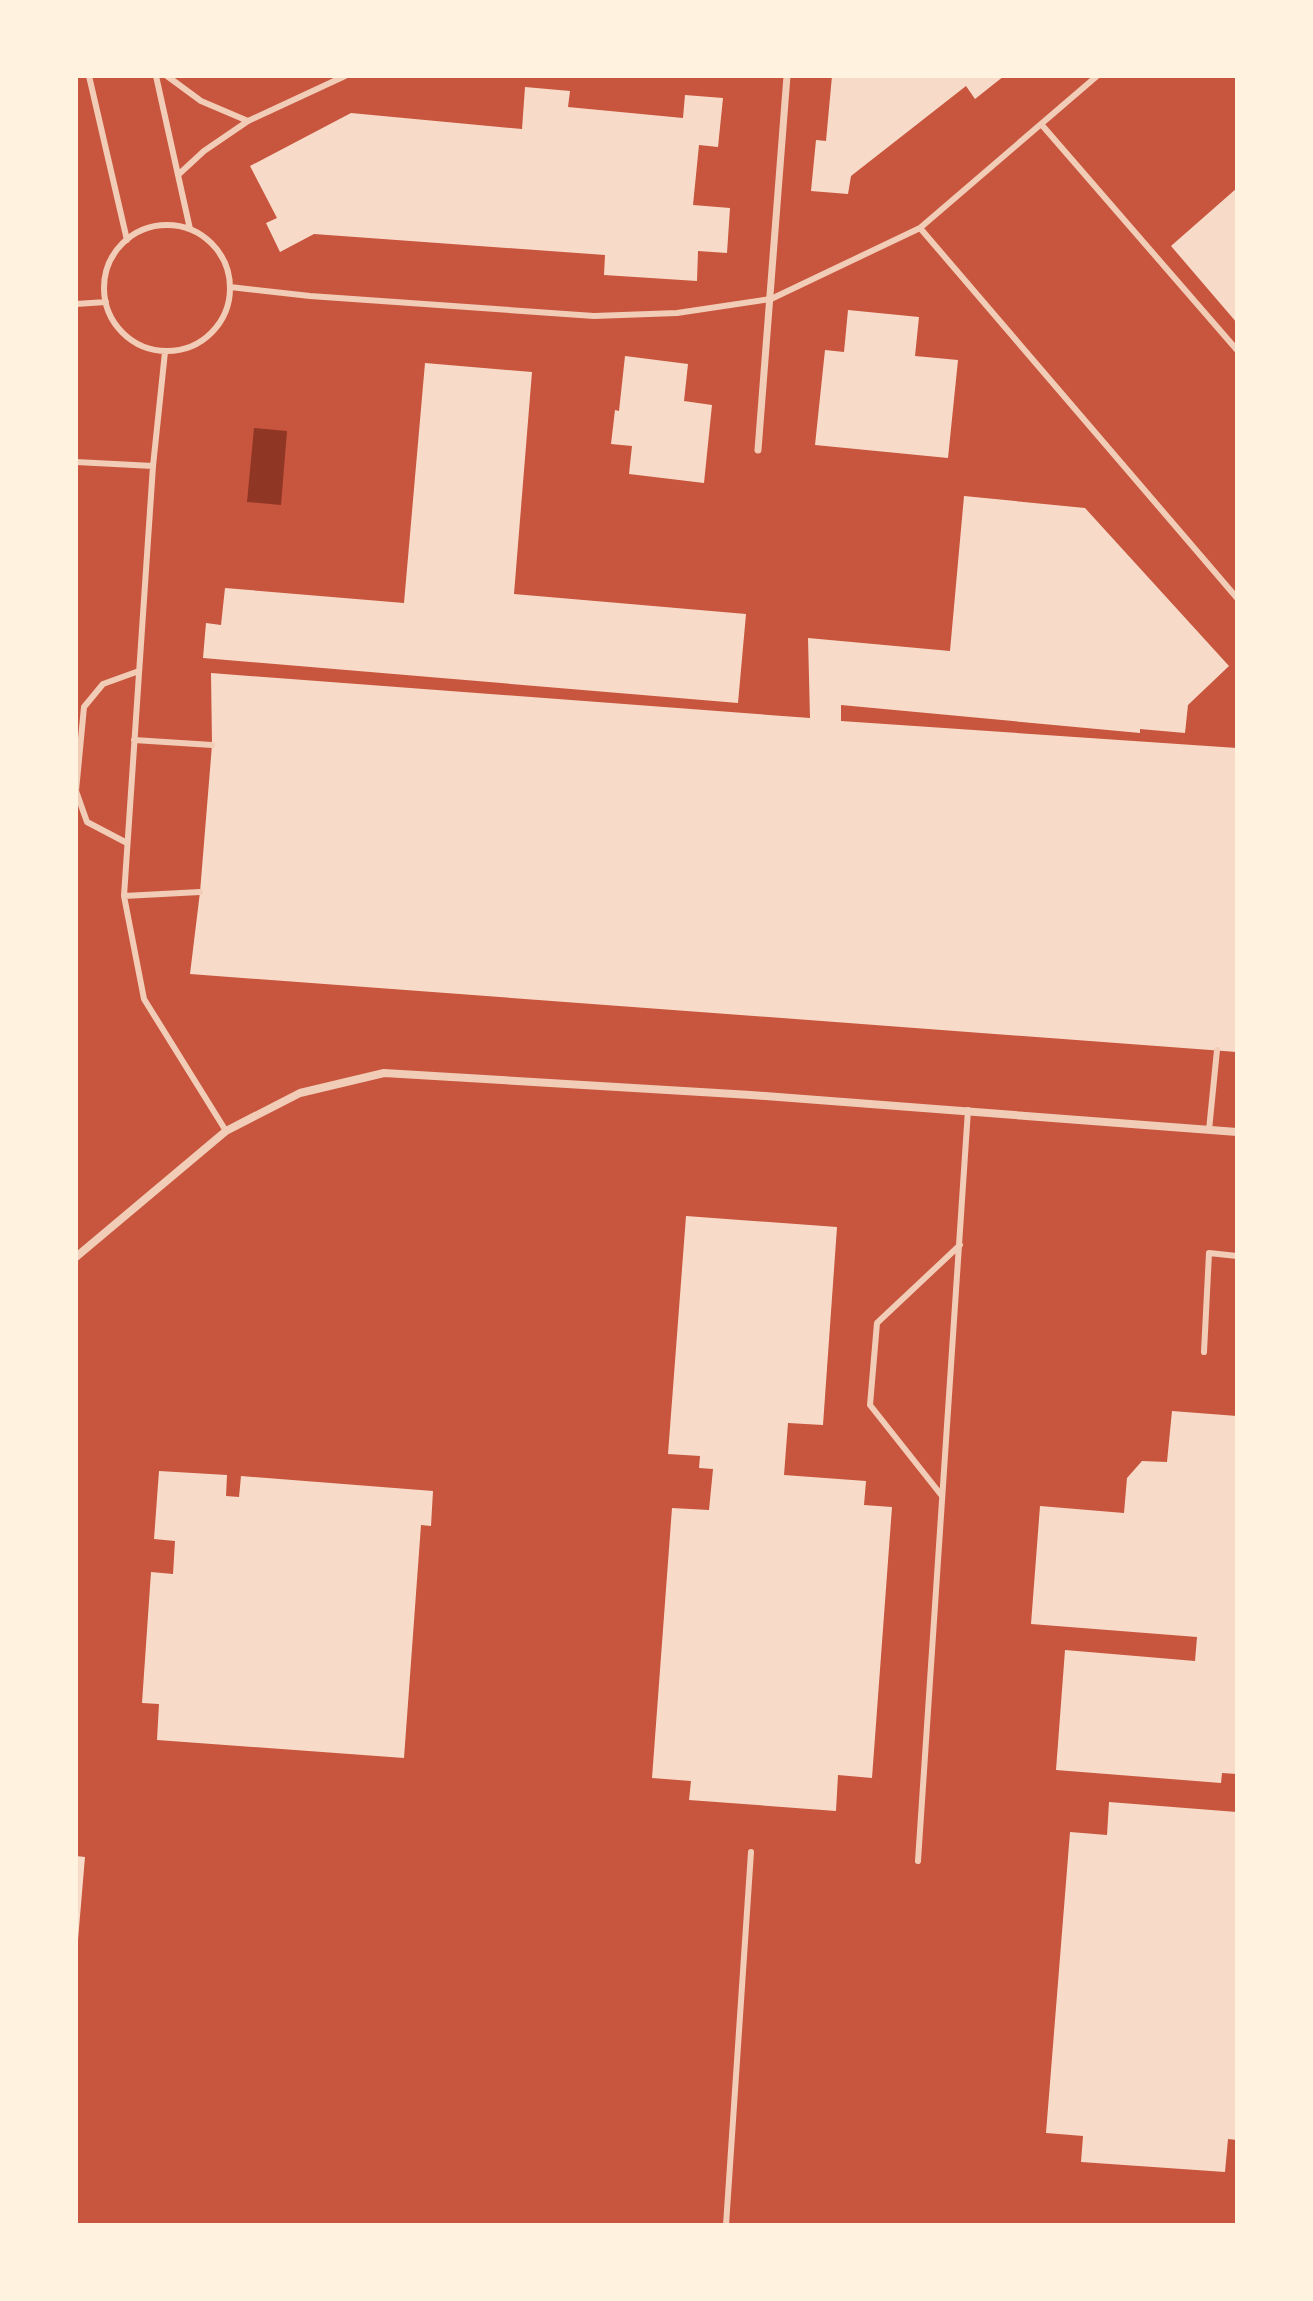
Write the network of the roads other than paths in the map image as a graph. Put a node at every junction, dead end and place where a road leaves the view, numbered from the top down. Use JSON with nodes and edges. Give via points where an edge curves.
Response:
{"nodes":[{"id":1,"x":89,"y":76,"type":"edge"},
{"id":2,"x":156,"y":76,"type":"edge"},
{"id":3,"x":167,"y":76,"type":"edge"},
{"id":4,"x":345,"y":76,"type":"edge"},
{"id":5,"x":787,"y":76,"type":"edge"},
{"id":6,"x":1097,"y":76,"type":"edge"},
{"id":7,"x":248,"y":121,"type":"junction"},
{"id":8,"x":1041,"y":124,"type":"junction"},
{"id":9,"x":178,"y":175,"type":"junction"},
{"id":10,"x":920,"y":228,"type":"junction"},
{"id":11,"x":190,"y":229,"type":"junction"},
{"id":12,"x":127,"y":240,"type":"junction"},
{"id":13,"x":230,"y":287,"type":"junction"},
{"id":14,"x":771,"y":299,"type":"junction"},
{"id":15,"x":106,"y":302,"type":"junction"},
{"id":16,"x":76,"y":304,"type":"edge"},
{"id":17,"x":1237,"y":350,"type":"edge"},
{"id":18,"x":165,"y":352,"type":"junction"},
{"id":19,"x":758,"y":450,"type":"dead end"},
{"id":20,"x":76,"y":462,"type":"edge"},
{"id":21,"x":153,"y":466,"type":"junction"},
{"id":22,"x":1237,"y":598,"type":"edge"},
{"id":23,"x":139,"y":671,"type":"junction"},
{"id":24,"x":134,"y":740,"type":"junction"},
{"id":25,"x":212,"y":745,"type":"dead end"},
{"id":26,"x":127,"y":843,"type":"junction"},
{"id":27,"x":200,"y":892,"type":"dead end"},
{"id":28,"x":124,"y":896,"type":"junction"},
{"id":29,"x":1217,"y":1050,"type":"dead end"},
{"id":30,"x":968,"y":1110,"type":"junction"},
{"id":31,"x":1209,"y":1130,"type":"junction"},
{"id":32,"x":226,"y":1131,"type":"junction"},
{"id":33,"x":1237,"y":1132,"type":"edge"},
{"id":34,"x":960,"y":1245,"type":"junction"},
{"id":35,"x":1237,"y":1256,"type":"edge"},
{"id":36,"x":76,"y":1257,"type":"edge"},
{"id":37,"x":1204,"y":1352,"type":"dead end"},
{"id":38,"x":943,"y":1497,"type":"junction"},
{"id":39,"x":751,"y":1852,"type":"dead end"},
{"id":40,"x":918,"y":1861,"type":"dead end"},
{"id":41,"x":726,"y":2225,"type":"edge"}],
"edges":[{"from":1,"to":12,"type":"lane"},
{"from":2,"to":9,"type":"lane"},
{"from":3,"to":7,"type":"lane","via":[[201,101]]},
{"from":4,"to":7,"type":"lane"},
{"from":5,"to":14,"type":"street"},
{"from":6,"to":8,"type":"lane"},
{"from":7,"to":9,"type":"lane"},
{"from":8,"to":10,"type":"lane"},
{"from":8,"to":17,"type":"lane"},
{"from":9,"to":11,"type":"lane"},
{"from":10,"to":14,"type":"lane"},
{"from":10,"to":22,"type":"lane"},
{"from":11,"to":12,"type":"lane","via":[[157,226]]},
{"from":11,"to":13,"type":"lane","via":[[219,252]]},
{"from":12,"to":15,"type":"lane","via":[[108,268]]},
{"from":13,"to":14,"type":"lane","via":[[594,316],[677,313]]},
{"from":13,"to":18,"type":"lane","via":[[229,304],[212,333],[198,344]]},
{"from":14,"to":19,"type":"street"},
{"from":15,"to":16,"type":"lane"},
{"from":15,"to":18,"type":"lane","via":[[113,322],[127,337]]},
{"from":18,"to":21,"type":"lane"},
{"from":20,"to":21,"type":"lane"},
{"from":21,"to":23,"type":"lane"},
{"from":23,"to":24,"type":"lane"},
{"from":23,"to":26,"type":"lane","via":[[103,684],[84,707],[76,791],[87,822]]},
{"from":24,"to":25,"type":"lane"},
{"from":24,"to":26,"type":"lane"},
{"from":26,"to":28,"type":"lane"},
{"from":27,"to":28,"type":"lane"},
{"from":28,"to":32,"type":"lane","via":[[144,999]]},
{"from":29,"to":31,"type":"lane"},
{"from":30,"to":31,"type":"street"},
{"from":30,"to":32,"type":"street","via":[[384,1073],[300,1093]]},
{"from":30,"to":34,"type":"lane"},
{"from":31,"to":33,"type":"street"},
{"from":32,"to":36,"type":"street"},
{"from":34,"to":38,"type":"lane"},
{"from":34,"to":38,"type":"lane","via":[[877,1323],[870,1405]]},
{"from":35,"to":37,"type":"lane","via":[[1209,1253]]},
{"from":38,"to":40,"type":"lane"},
{"from":39,"to":41,"type":"lane"}]}
